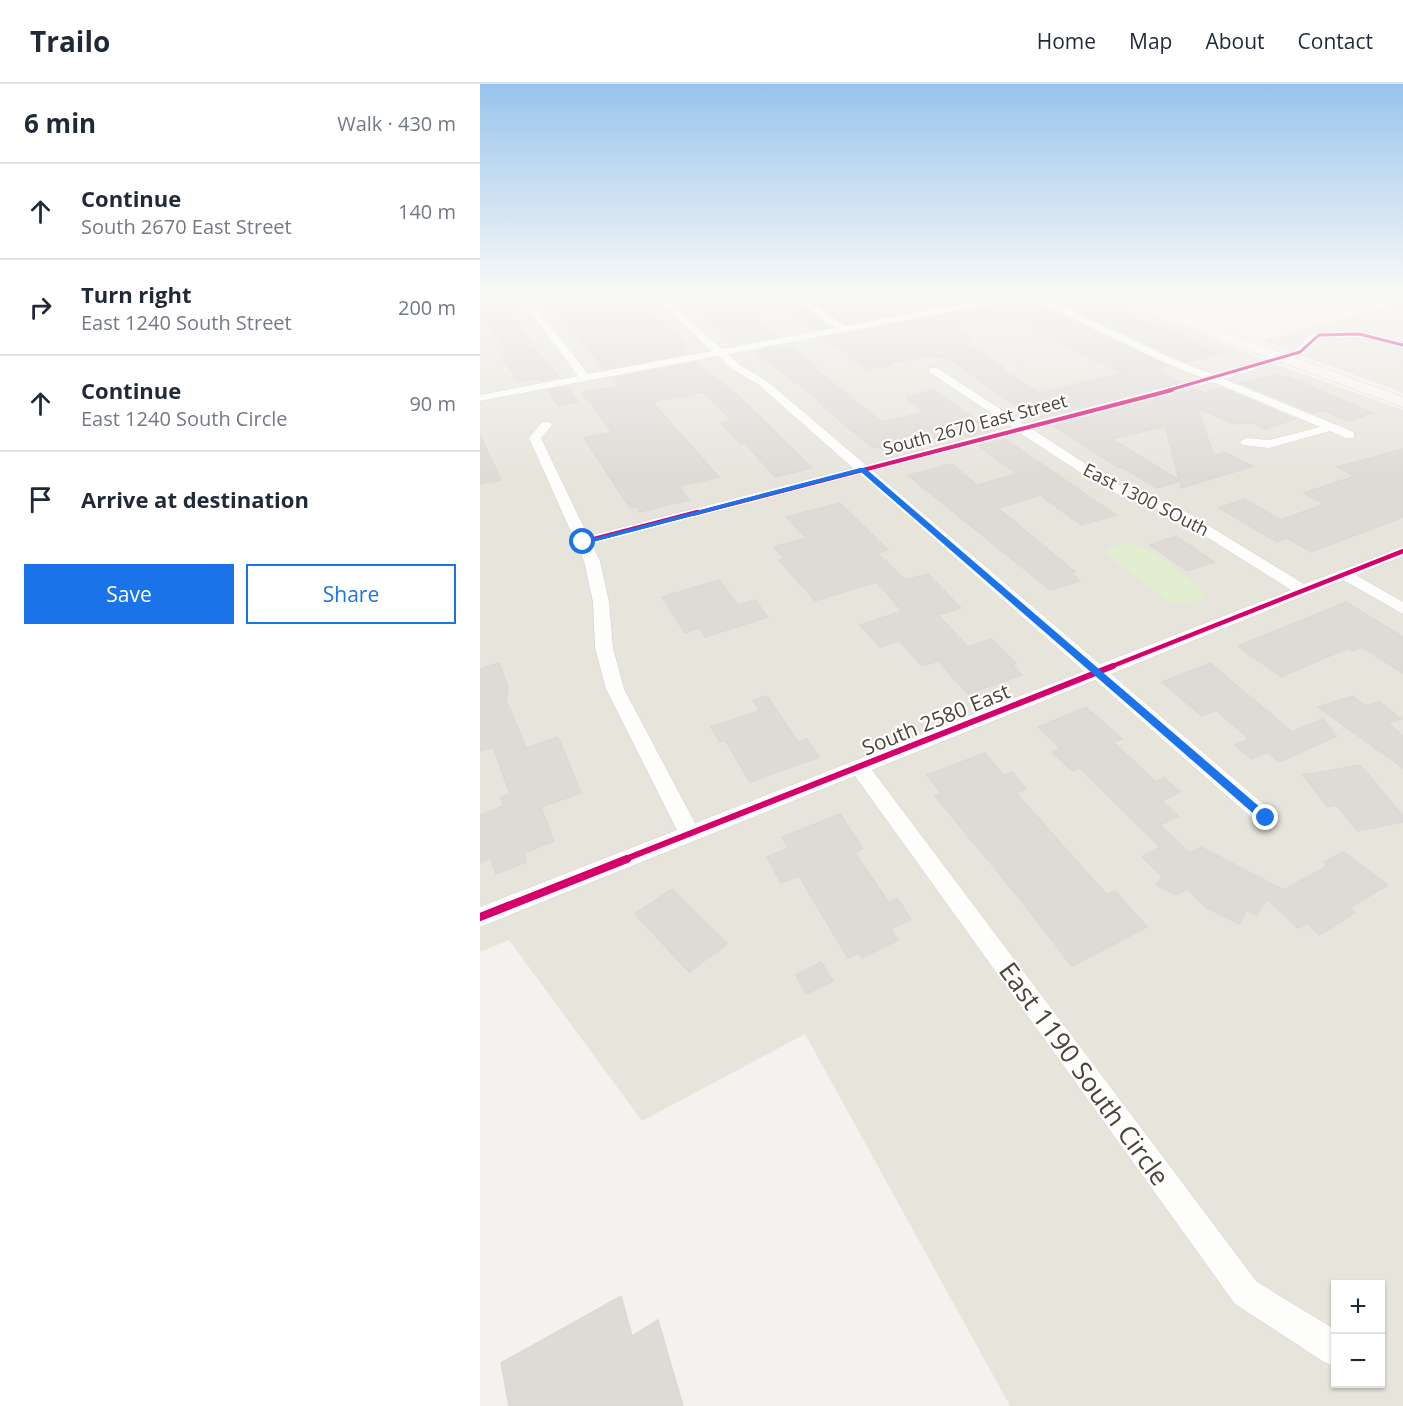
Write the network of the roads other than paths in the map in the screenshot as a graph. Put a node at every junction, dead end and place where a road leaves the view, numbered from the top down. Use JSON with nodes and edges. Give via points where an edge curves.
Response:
{"nodes":[{"id":1,"x":567,"y":355,"type":"edge"},
{"id":2,"x":705,"y":355,"type":"edge"},
{"id":3,"x":722,"y":355,"type":"edge"},
{"id":4,"x":1155,"y":355,"type":"edge"},
{"id":5,"x":1274,"y":355,"type":"edge"},
{"id":6,"x":1291,"y":355,"type":"edge"},
{"id":7,"x":1282,"y":358,"type":"junction"},
{"id":8,"x":933,"y":370,"type":"dead end"},
{"id":9,"x":585,"y":378,"type":"junction"},
{"id":10,"x":1213,"y":380,"type":"junction"},
{"id":11,"x":480,"y":398,"type":"edge"},
{"id":12,"x":1403,"y":402,"type":"edge"},
{"id":13,"x":546,"y":425,"type":"dead end"},
{"id":14,"x":1021,"y":428,"type":"junction"},
{"id":15,"x":1329,"y":428,"type":"junction"},
{"id":16,"x":1350,"y":435,"type":"dead end"},
{"id":17,"x":1246,"y":442,"type":"dead end"},
{"id":18,"x":863,"y":470,"type":"junction"},
{"id":19,"x":583,"y":542,"type":"junction"},
{"id":20,"x":1403,"y":551,"type":"edge"},
{"id":21,"x":1343,"y":574,"type":"junction"},
{"id":22,"x":1302,"y":590,"type":"junction"},
{"id":23,"x":1403,"y":609,"type":"edge"},
{"id":24,"x":1097,"y":673,"type":"junction"},
{"id":25,"x":860,"y":768,"type":"junction"},
{"id":26,"x":1266,"y":818,"type":"dead end"},
{"id":27,"x":690,"y":834,"type":"junction"},
{"id":28,"x":480,"y":917,"type":"edge"},
{"id":29,"x":1331,"y":1347,"type":"edge"}],
"edges":[{"from":1,"to":9,"type":"street"},
{"from":2,"to":9,"type":"street"},
{"from":3,"to":18,"type":"street","via":[[763,383]]},
{"from":4,"to":10,"type":"street"},
{"from":5,"to":7,"type":"main road"},
{"from":6,"to":7,"type":"street","name":"South 2670 East Street"},
{"from":7,"to":10,"type":"street","name":"South 2670 East Street"},
{"from":7,"to":12,"type":"main road"},
{"from":8,"to":14,"type":"street","name":"East 1300 SOuth"},
{"from":9,"to":11,"type":"street"},
{"from":10,"to":14,"type":"street","name":"South 2670 East Street"},
{"from":10,"to":15,"type":"street"},
{"from":13,"to":19,"type":"street","via":[[536,438]]},
{"from":14,"to":18,"type":"street","name":"South 2670 East Street"},
{"from":14,"to":22,"type":"street","name":"East 1300 SOuth","via":[[1112,487],[1175,511]]},
{"from":15,"to":16,"type":"street"},
{"from":15,"to":17,"type":"street","via":[[1269,444]]},
{"from":18,"to":19,"type":"street","name":"South 2670 East Street"},
{"from":18,"to":24,"type":"street"},
{"from":19,"to":27,"type":"street","via":[[592,561],[601,602],[604,648],[615,689]]},
{"from":20,"to":21,"type":"street","name":"South 2580 East"},
{"from":21,"to":22,"type":"street","name":"South 2580 East"},
{"from":21,"to":23,"type":"street"},
{"from":22,"to":24,"type":"street","name":"South 2580 East"},
{"from":24,"to":25,"type":"street","name":"South 2580 East"},
{"from":24,"to":26,"type":"street"},
{"from":25,"to":27,"type":"street","name":"South 2580 East"},
{"from":25,"to":29,"type":"street","name":"East 1190 South Circle","via":[[1246,1293]]},
{"from":27,"to":28,"type":"street","name":"South 2580 East"}]}
